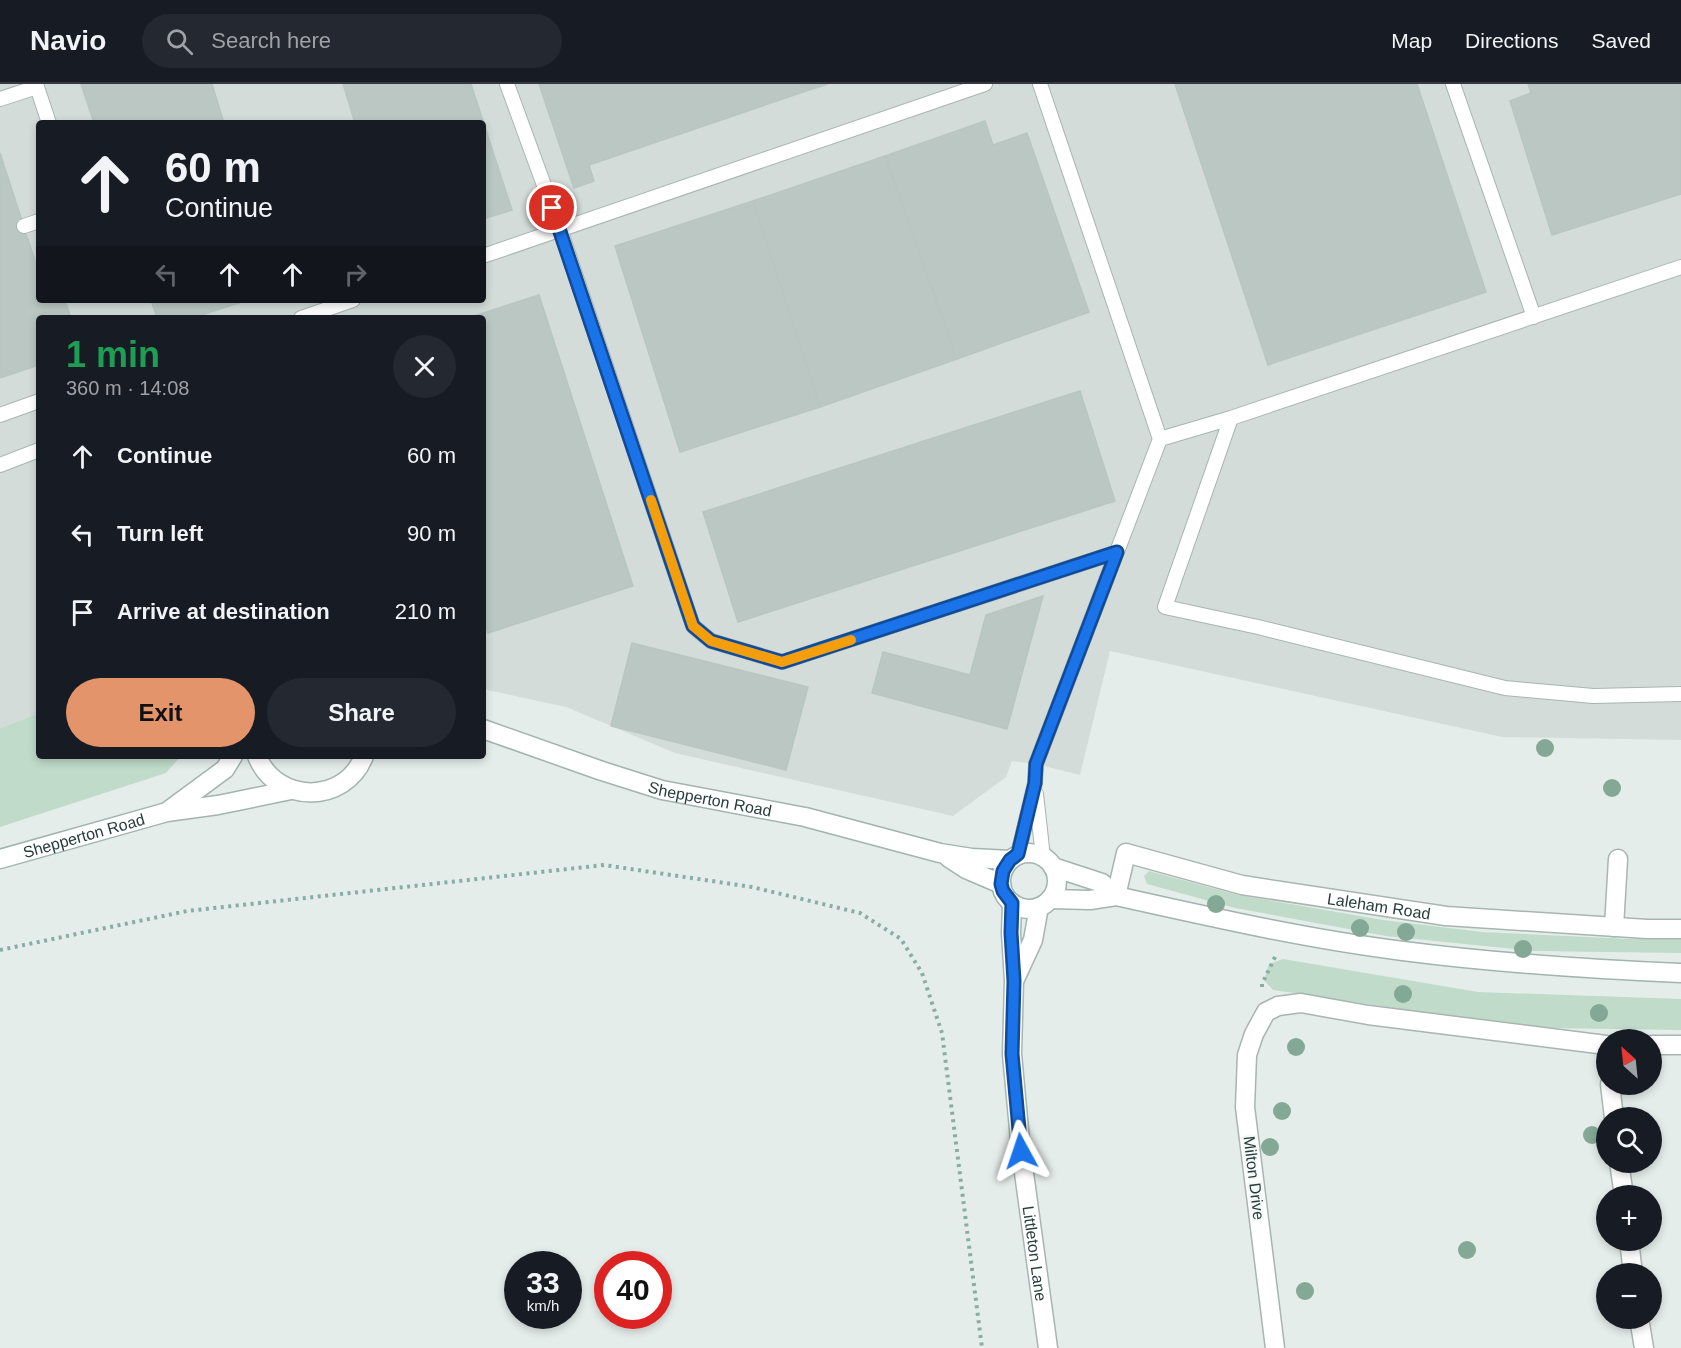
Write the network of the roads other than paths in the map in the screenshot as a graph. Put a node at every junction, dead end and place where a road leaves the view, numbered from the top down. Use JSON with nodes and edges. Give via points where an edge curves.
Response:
{"nodes":[{"id":1,"x":507,"y":84,"type":"edge"},
{"id":2,"x":985,"y":84,"type":"edge"},
{"id":3,"x":1040,"y":84,"type":"edge"},
{"id":4,"x":1453,"y":84,"type":"edge"},
{"id":5,"x":37,"y":86,"type":"edge"},
{"id":6,"x":0,"y":99,"type":"edge"},
{"id":7,"x":48,"y":120,"type":"edge"},
{"id":8,"x":36,"y":222,"type":"edge"},
{"id":9,"x":24,"y":226,"type":"dead end"},
{"id":10,"x":560,"y":229,"type":"junction"},
{"id":11,"x":486,"y":255,"type":"edge"},
{"id":12,"x":1681,"y":267,"type":"edge"},
{"id":13,"x":344,"y":303,"type":"edge"},
{"id":14,"x":310,"y":315,"type":"edge"},
{"id":15,"x":1534,"y":317,"type":"junction"},
{"id":16,"x":36,"y":402,"type":"edge"},
{"id":17,"x":0,"y":414,"type":"edge"},
{"id":18,"x":1232,"y":418,"type":"junction"},
{"id":19,"x":1160,"y":439,"type":"junction"},
{"id":20,"x":36,"y":451,"type":"edge"},
{"id":21,"x":0,"y":465,"type":"edge"},
{"id":22,"x":1117,"y":552,"type":"junction"},
{"id":23,"x":1681,"y":694,"type":"edge"},
{"id":24,"x":486,"y":731,"type":"edge"},
{"id":25,"x":231,"y":759,"type":"edge"},
{"id":26,"x":258,"y":759,"type":"edge"},
{"id":27,"x":365,"y":759,"type":"edge"},
{"id":28,"x":1035,"y":783,"type":"junction"},
{"id":29,"x":291,"y":790,"type":"junction"},
{"id":30,"x":166,"y":812,"type":"junction"},
{"id":31,"x":940,"y":853,"type":"junction"},
{"id":32,"x":1014,"y":857,"type":"junction"},
{"id":33,"x":0,"y":859,"type":"edge"},
{"id":34,"x":1618,"y":859,"type":"dead end"},
{"id":35,"x":1048,"y":862,"type":"junction"},
{"id":36,"x":1001,"y":884,"type":"junction"},
{"id":37,"x":1116,"y":896,"type":"junction"},
{"id":38,"x":1012,"y":903,"type":"junction"},
{"id":39,"x":1045,"y":903,"type":"junction"},
{"id":40,"x":1614,"y":927,"type":"junction"},
{"id":41,"x":1681,"y":929,"type":"edge"},
{"id":42,"x":1681,"y":973,"type":"edge"},
{"id":43,"x":1014,"y":981,"type":"junction"},
{"id":44,"x":1662,"y":1045,"type":"edge"},
{"id":45,"x":1681,"y":1045,"type":"edge"},
{"id":46,"x":1596,"y":1049,"type":"edge"},
{"id":47,"x":1641,"y":1329,"type":"edge"},
{"id":48,"x":1048,"y":1348,"type":"edge"},
{"id":49,"x":1275,"y":1348,"type":"edge"},
{"id":50,"x":1644,"y":1348,"type":"edge"}],
"edges":[{"from":1,"to":10,"type":"lane"},
{"from":2,"to":10,"type":"lane"},
{"from":3,"to":19,"type":"lane"},
{"from":4,"to":15,"type":"lane"},
{"from":5,"to":6,"type":"lane"},
{"from":5,"to":7,"type":"lane"},
{"from":8,"to":9,"type":"lane"},
{"from":10,"to":11,"type":"lane"},
{"from":10,"to":22,"type":"lane","via":[[693,626],[711,641],[782,662]]},
{"from":12,"to":15,"type":"lane"},
{"from":13,"to":14,"type":"lane"},
{"from":15,"to":18,"type":"lane"},
{"from":16,"to":17,"type":"lane"},
{"from":18,"to":19,"type":"lane"},
{"from":18,"to":23,"type":"lane","via":[[1165,607],[1505,688],[1593,696]]},
{"from":19,"to":22,"type":"lane"},
{"from":20,"to":21,"type":"lane"},
{"from":22,"to":28,"type":"lane","via":[[1036,764]]},
{"from":24,"to":31,"type":"street","name":"Shepperton Road","via":[[662,790],[805,817]]},
{"from":25,"to":30,"type":"street","name":"Shepperton Road","via":[[225,769]]},
{"from":26,"to":29,"type":"street","via":[[273,780]]},
{"from":27,"to":29,"type":"street","name":"Shepperton Road","via":[[331,789],[317,793]]},
{"from":28,"to":32,"type":"lane"},
{"from":28,"to":35,"type":"lane"},
{"from":29,"to":30,"type":"street","name":"Shepperton Road"},
{"from":30,"to":33,"type":"street","name":"Shepperton Road"},
{"from":31,"to":32,"type":"street","name":"Shepperton Road","via":[[972,858]]},
{"from":31,"to":36,"type":"street","name":"Shepperton Road"},
{"from":32,"to":35,"type":"street","via":[[1030,852]]},
{"from":32,"to":36,"type":"street","via":[[1002,873]]},
{"from":34,"to":40,"type":"street"},
{"from":35,"to":37,"type":"street","via":[[1102,882]]},
{"from":35,"to":39,"type":"street","via":[[1057,878],[1056,890]]},
{"from":36,"to":38,"type":"street"},
{"from":37,"to":39,"type":"street"},
{"from":37,"to":40,"type":"street","name":"Laleham Road","via":[[1126,853],[1242,885],[1402,910]]},
{"from":37,"to":42,"type":"street","via":[[1287,933],[1402,951],[1532,966]]},
{"from":38,"to":39,"type":"street","via":[[1030,909]]},
{"from":38,"to":43,"type":"street","name":"Littleton Lane"},
{"from":39,"to":43,"type":"street","name":"Littleton Lane"},
{"from":40,"to":41,"type":"street","name":"Laleham Road"},
{"from":43,"to":48,"type":"street","name":"Littleton Lane","via":[[1012,1054]]},
{"from":44,"to":45,"type":"street"},
{"from":46,"to":49,"type":"street","name":"Milton Drive","via":[[1301,1003],[1266,1012],[1247,1055],[1245,1107]]},
{"from":47,"to":50,"type":"street"}]}
